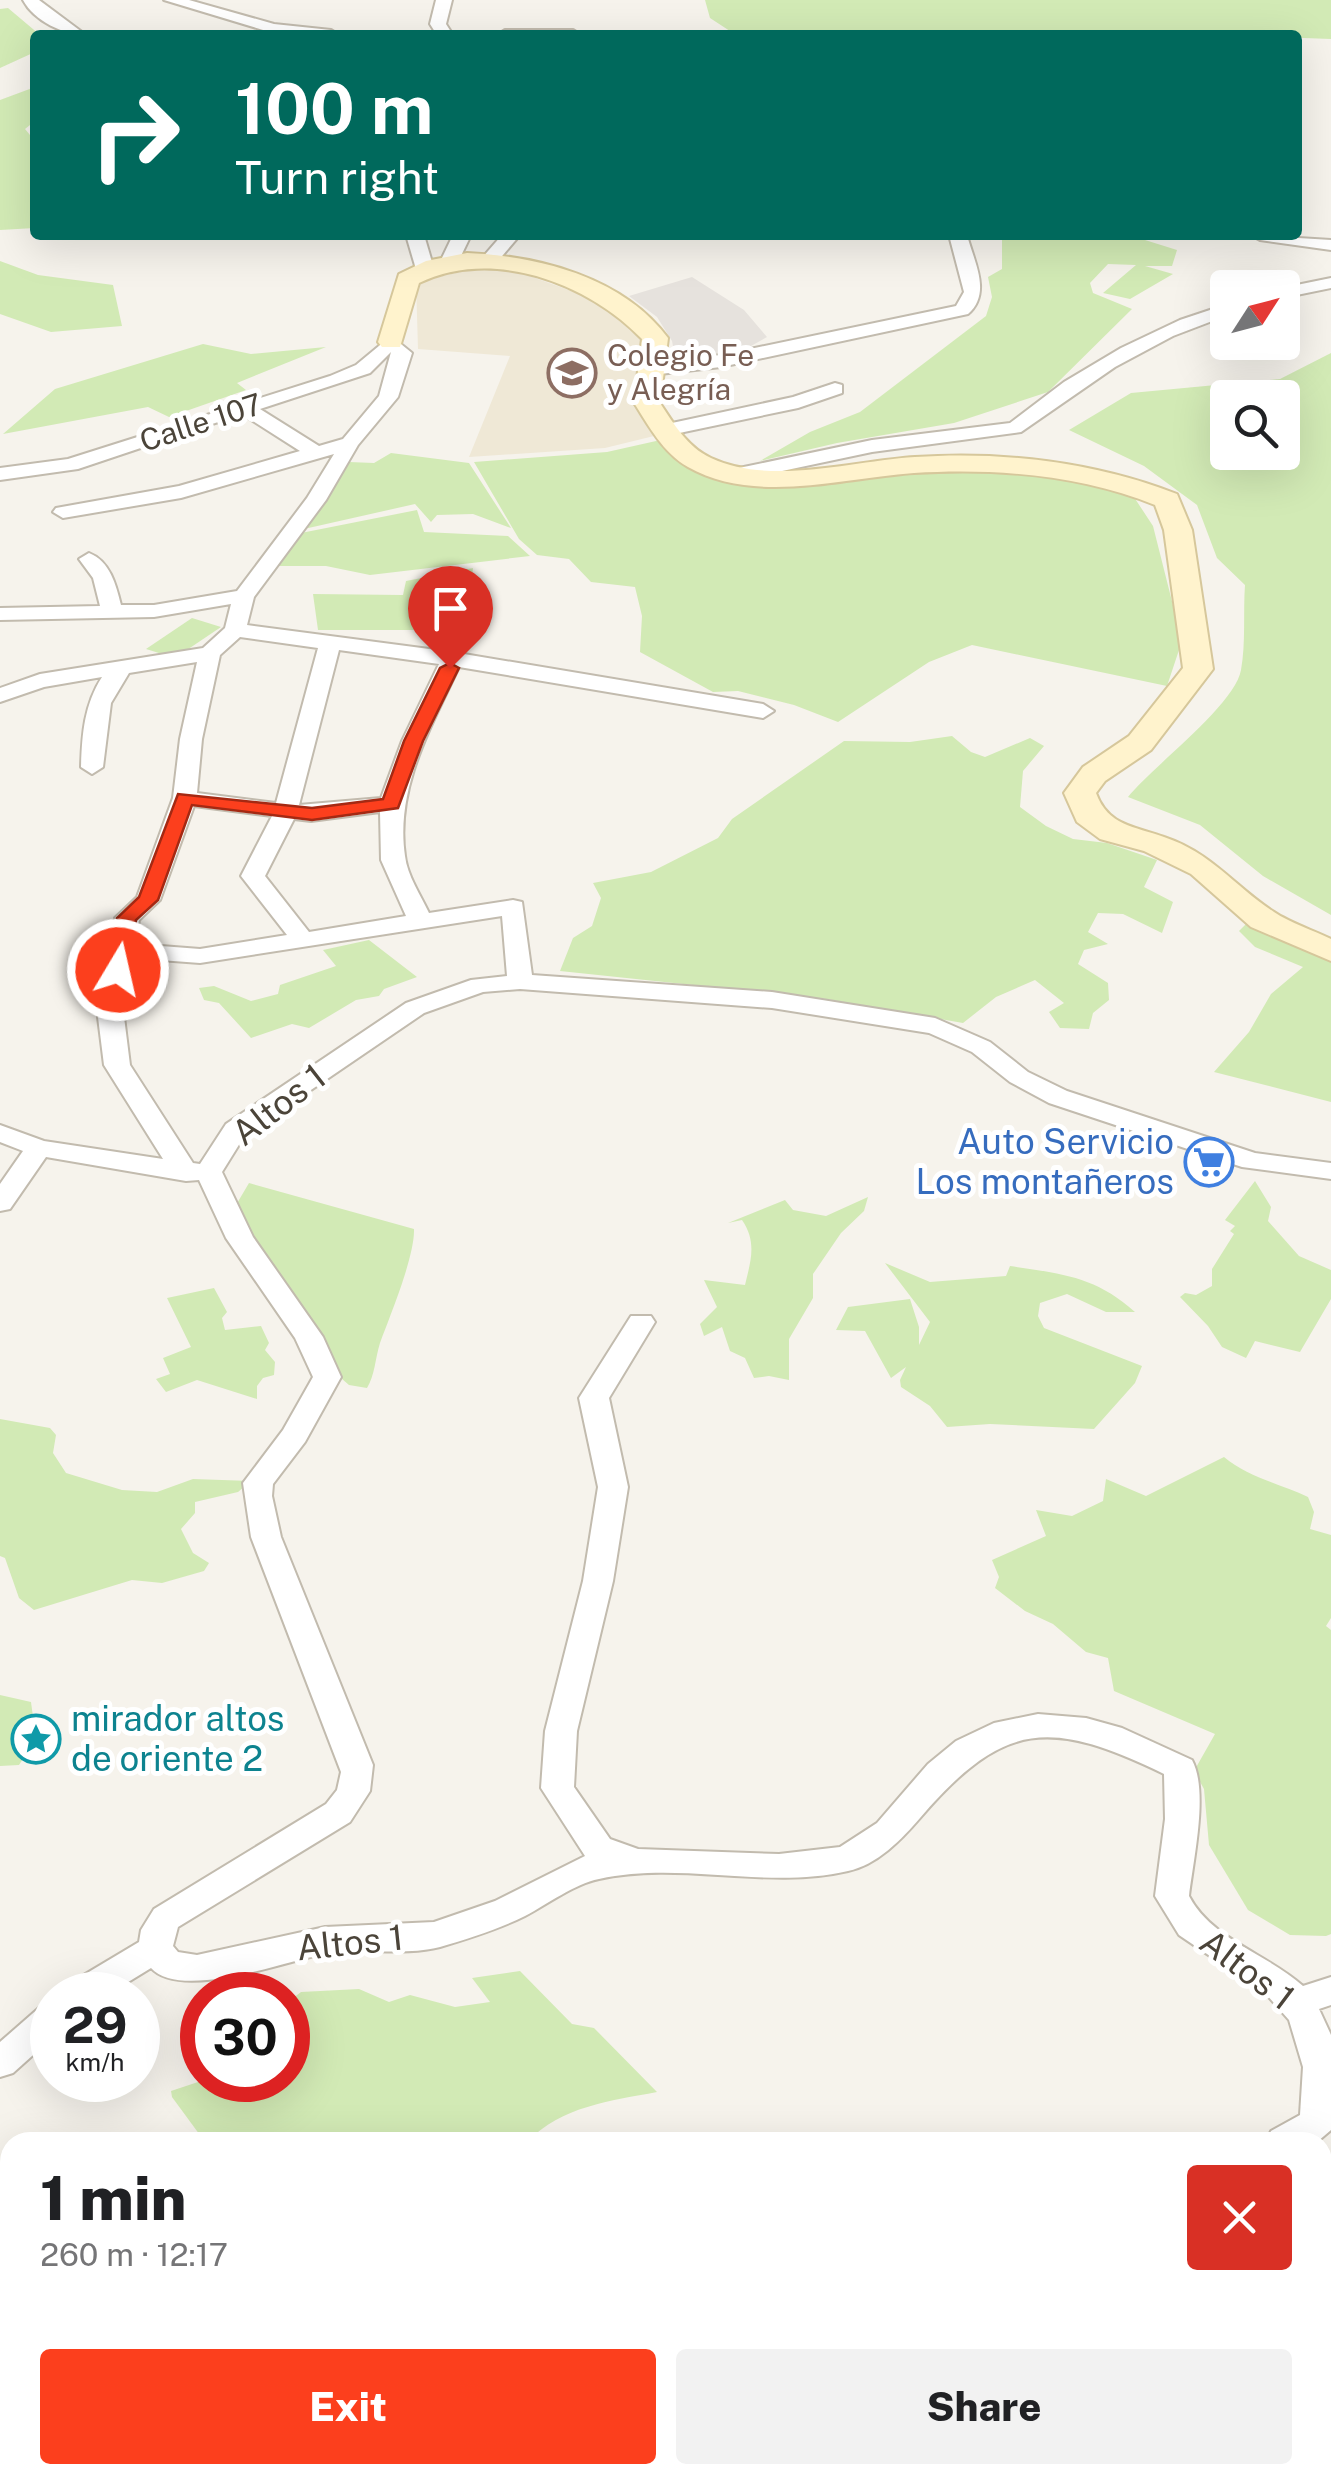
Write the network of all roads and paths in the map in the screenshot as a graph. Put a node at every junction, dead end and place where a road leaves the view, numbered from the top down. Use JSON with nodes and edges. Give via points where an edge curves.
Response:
{"nodes":[{"id":1,"x":31,"y":0,"type":"edge"},
{"id":2,"x":172,"y":0,"type":"edge"},
{"id":3,"x":444,"y":0,"type":"edge"},
{"id":4,"x":70,"y":30,"type":"edge"},
{"id":5,"x":289,"y":30,"type":"edge"},
{"id":6,"x":442,"y":30,"type":"edge"},
{"id":7,"x":423,"y":240,"type":"edge"},
{"id":8,"x":507,"y":240,"type":"edge"},
{"id":9,"x":959,"y":240,"type":"edge"},
{"id":10,"x":1296,"y":240,"type":"edge"},
{"id":11,"x":1331,"y":245,"type":"edge"},
{"id":12,"x":446,"y":255,"type":"edge"},
{"id":13,"x":491,"y":258,"type":"junction"},
{"id":14,"x":1331,"y":284,"type":"edge"},
{"id":15,"x":1300,"y":290,"type":"edge"},
{"id":16,"x":1210,"y":315,"type":"edge"},
{"id":17,"x":391,"y":342,"type":"junction"},
{"id":18,"x":652,"y":369,"type":"junction"},
{"id":19,"x":835,"y":389,"type":"dead end"},
{"id":20,"x":243,"y":407,"type":"junction"},
{"id":21,"x":665,"y":430,"type":"junction"},
{"id":22,"x":350,"y":443,"type":"junction"},
{"id":23,"x":317,"y":453,"type":"junction"},
{"id":24,"x":0,"y":474,"type":"edge"},
{"id":25,"x":740,"y":474,"type":"junction"},
{"id":26,"x":63,"y":512,"type":"dead end"},
{"id":27,"x":89,"y":559,"type":"dead end"},
{"id":28,"x":244,"y":596,"type":"junction"},
{"id":29,"x":112,"y":610,"type":"junction"},
{"id":30,"x":0,"y":614,"type":"edge"},
{"id":31,"x":235,"y":630,"type":"junction"},
{"id":32,"x":330,"y":642,"type":"junction"},
{"id":33,"x":210,"y":654,"type":"junction"},
{"id":34,"x":452,"y":659,"type":"junction"},
{"id":35,"x":120,"y":670,"type":"junction"},
{"id":36,"x":0,"y":695,"type":"edge"},
{"id":37,"x":764,"y":711,"type":"dead end"},
{"id":38,"x":92,"y":768,"type":"dead end"},
{"id":39,"x":185,"y":798,"type":"junction"},
{"id":40,"x":391,"y":804,"type":"junction"},
{"id":41,"x":285,"y":813,"type":"junction"},
{"id":42,"x":421,"y":922,"type":"junction"},
{"id":43,"x":305,"y":942,"type":"junction"},
{"id":44,"x":122,"y":950,"type":"junction"},
{"id":45,"x":1331,"y":950,"type":"edge"},
{"id":46,"x":520,"y":982,"type":"junction"},
{"id":47,"x":0,"y":1133,"type":"edge"},
{"id":48,"x":39,"y":1148,"type":"junction"},
{"id":49,"x":198,"y":1172,"type":"junction"},
{"id":50,"x":1331,"y":1172,"type":"edge"},
{"id":51,"x":0,"y":1203,"type":"edge"},
{"id":52,"x":641,"y":1322,"type":"dead end"},
{"id":53,"x":636,"y":1862,"type":"junction"},
{"id":54,"x":154,"y":1949,"type":"junction"},
{"id":55,"x":116,"y":1972,"type":"edge"},
{"id":56,"x":1331,"y":1991,"type":"edge"},
{"id":57,"x":1297,"y":2002,"type":"junction"},
{"id":58,"x":30,"y":2036,"type":"edge"},
{"id":59,"x":0,"y":2063,"type":"edge"},
{"id":60,"x":1310,"y":2130,"type":"edge"}],
"edges":[{"from":1,"to":4,"type":"street"},
{"from":2,"to":5,"type":"street"},
{"from":3,"to":6,"type":"street"},
{"from":7,"to":12,"type":"street"},
{"from":8,"to":13,"type":"street"},
{"from":9,"to":18,"type":"street","via":[[973,292],[962,310]]},
{"from":10,"to":11,"type":"street"},
{"from":12,"to":13,"type":"street"},
{"from":12,"to":17,"type":"street","via":[[403,287]]},
{"from":13,"to":18,"type":"street","via":[[576,284],[632,312],[655,338]]},
{"from":14,"to":15,"type":"street"},
{"from":16,"to":25,"type":"street","via":[[1158,335],[1068,388],[1034,421]]},
{"from":17,"to":20,"type":"street","name":"Calle 107","via":[[364,369]]},
{"from":17,"to":22,"type":"street","via":[[403,353],[388,397]]},
{"from":18,"to":21,"type":"street","via":[[647,402]]},
{"from":19,"to":21,"type":"street"},
{"from":20,"to":23,"type":"street"},
{"from":20,"to":24,"type":"street","name":"Calle 107","via":[[72,465]]},
{"from":21,"to":25,"type":"street","via":[[702,464]]},
{"from":22,"to":23,"type":"street"},
{"from":22,"to":28,"type":"street"},
{"from":23,"to":26,"type":"street","via":[[154,498]]},
{"from":25,"to":45,"type":"street","via":[[960,464],[1131,484],[1167,500],[1178,530],[1198,669],[1140,744],[1094,774],[1080,793],[1088,815],[1111,832],[1202,867],[1263,920]]},
{"from":27,"to":29,"type":"street"},
{"from":28,"to":29,"type":"street","via":[[154,611]]},
{"from":28,"to":31,"type":"street"},
{"from":29,"to":30,"type":"street"},
{"from":31,"to":32,"type":"street"},
{"from":31,"to":33,"type":"street"},
{"from":32,"to":34,"type":"street"},
{"from":32,"to":41,"type":"street"},
{"from":33,"to":35,"type":"street"},
{"from":33,"to":39,"type":"street"},
{"from":34,"to":37,"type":"street"},
{"from":34,"to":40,"type":"street"},
{"from":35,"to":36,"type":"street","via":[[40,681]]},
{"from":35,"to":38,"type":"street","via":[[106,684],[95,717]]},
{"from":39,"to":41,"type":"street"},
{"from":39,"to":44,"type":"street","via":[[148,900],[127,918]]},
{"from":40,"to":41,"type":"street"},
{"from":40,"to":42,"type":"street","via":[[393,860]]},
{"from":41,"to":43,"type":"street","via":[[253,876]]},
{"from":42,"to":43,"type":"street"},
{"from":42,"to":46,"type":"street","via":[[513,907]]},
{"from":43,"to":44,"type":"street","via":[[200,956]]},
{"from":44,"to":49,"type":"street","via":[[111,1017],[117,1065]]},
{"from":46,"to":49,"type":"street","name":"Altos 1","via":[[480,985],[415,1008],[235,1130]]},
{"from":46,"to":50,"type":"street","name":"Altos 1","via":[[772,1000],[935,1026],[1058,1097],[1251,1160]]},
{"from":47,"to":48,"type":"street"},
{"from":48,"to":49,"type":"street"},
{"from":48,"to":51,"type":"street"},
{"from":49,"to":54,"type":"street","name":"Altos 1","via":[[309,1337],[327,1377],[258,1483],[257,1496],[266,1537],[359,1779],[338,1813],[166,1918]]},
{"from":52,"to":53,"type":"street","via":[[594,1398],[613,1487],[598,1581],[561,1730],[556,1788],[598,1848]]},
{"from":53,"to":54,"type":"street","name":"Altos 1","via":[[590,1867],[507,1910],[435,1934],[325,1940],[197,1969],[168,1964]]},
{"from":53,"to":57,"type":"street","name":"Altos 1","via":[[779,1867],[847,1859],[889,1832],[940,1773],[981,1741],[1038,1726],[1086,1730],[1180,1768],[1182,1818],[1172,1896],[1198,1935]]},
{"from":54,"to":55,"type":"street"},
{"from":56,"to":57,"type":"street"},
{"from":57,"to":60,"type":"street","name":"Altos 1","via":[[1329,2069],[1329,2092]]},
{"from":58,"to":59,"type":"street"}]}
